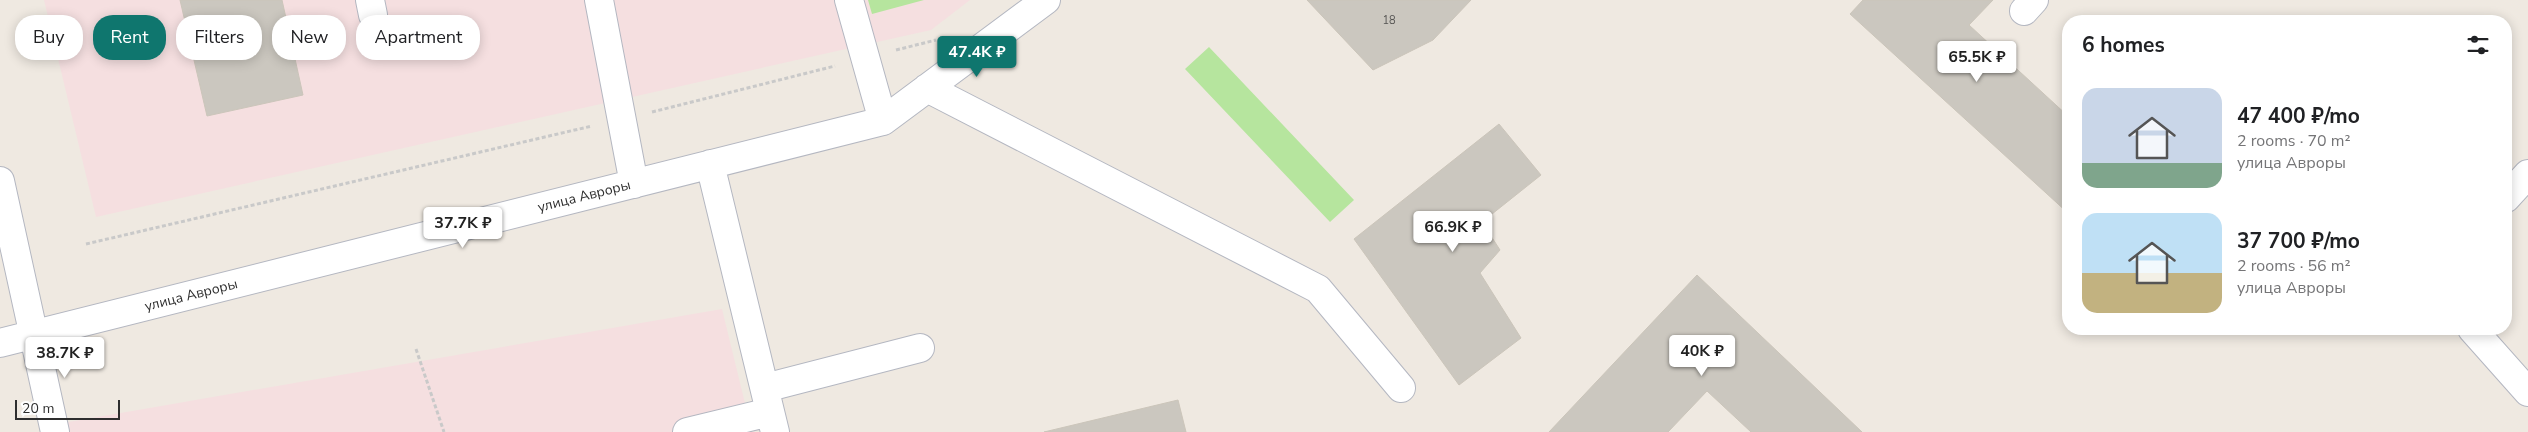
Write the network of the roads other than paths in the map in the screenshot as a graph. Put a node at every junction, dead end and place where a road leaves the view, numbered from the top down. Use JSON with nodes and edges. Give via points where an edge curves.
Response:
{"nodes":[{"id":1,"x":599,"y":0,"type":"edge"},
{"id":2,"x":849,"y":0,"type":"edge"},
{"id":3,"x":1046,"y":0,"type":"edge"},
{"id":4,"x":927,"y":88,"type":"junction"},
{"id":5,"x":883,"y":121,"type":"junction"},
{"id":6,"x":710,"y":164,"type":"junction"},
{"id":7,"x":2528,"y":174,"type":"edge"},
{"id":8,"x":0,"y":181,"type":"edge"},
{"id":9,"x":634,"y":184,"type":"junction"},
{"id":10,"x":2512,"y":191,"type":"edge"},
{"id":11,"x":33,"y":335,"type":"junction"},
{"id":12,"x":2477,"y":335,"type":"edge"},
{"id":13,"x":0,"y":343,"type":"edge"},
{"id":14,"x":920,"y":348,"type":"dead end"},
{"id":15,"x":1401,"y":388,"type":"dead end"},
{"id":16,"x":2528,"y":392,"type":"edge"},
{"id":17,"x":770,"y":411,"type":"edge"},
{"id":18,"x":55,"y":432,"type":"edge"},
{"id":19,"x":687,"y":432,"type":"edge"}],
"edges":[{"from":1,"to":9,"type":"street"},
{"from":2,"to":5,"type":"street"},
{"from":3,"to":4,"type":"street","name":"улица Авроры"},
{"from":4,"to":5,"type":"street","name":"улица Авроры"},
{"from":4,"to":15,"type":"street","via":[[1318,289]]},
{"from":5,"to":6,"type":"street","name":"улица Авроры"},
{"from":6,"to":9,"type":"street","name":"улица Авроры"},
{"from":6,"to":17,"type":"street"},
{"from":7,"to":10,"type":"street"},
{"from":8,"to":11,"type":"street"},
{"from":9,"to":11,"type":"street","name":"улица Авроры"},
{"from":11,"to":13,"type":"street","name":"улица Авроры"},
{"from":11,"to":18,"type":"street"},
{"from":12,"to":16,"type":"street"},
{"from":14,"to":17,"type":"street"},
{"from":17,"to":19,"type":"street"}]}
